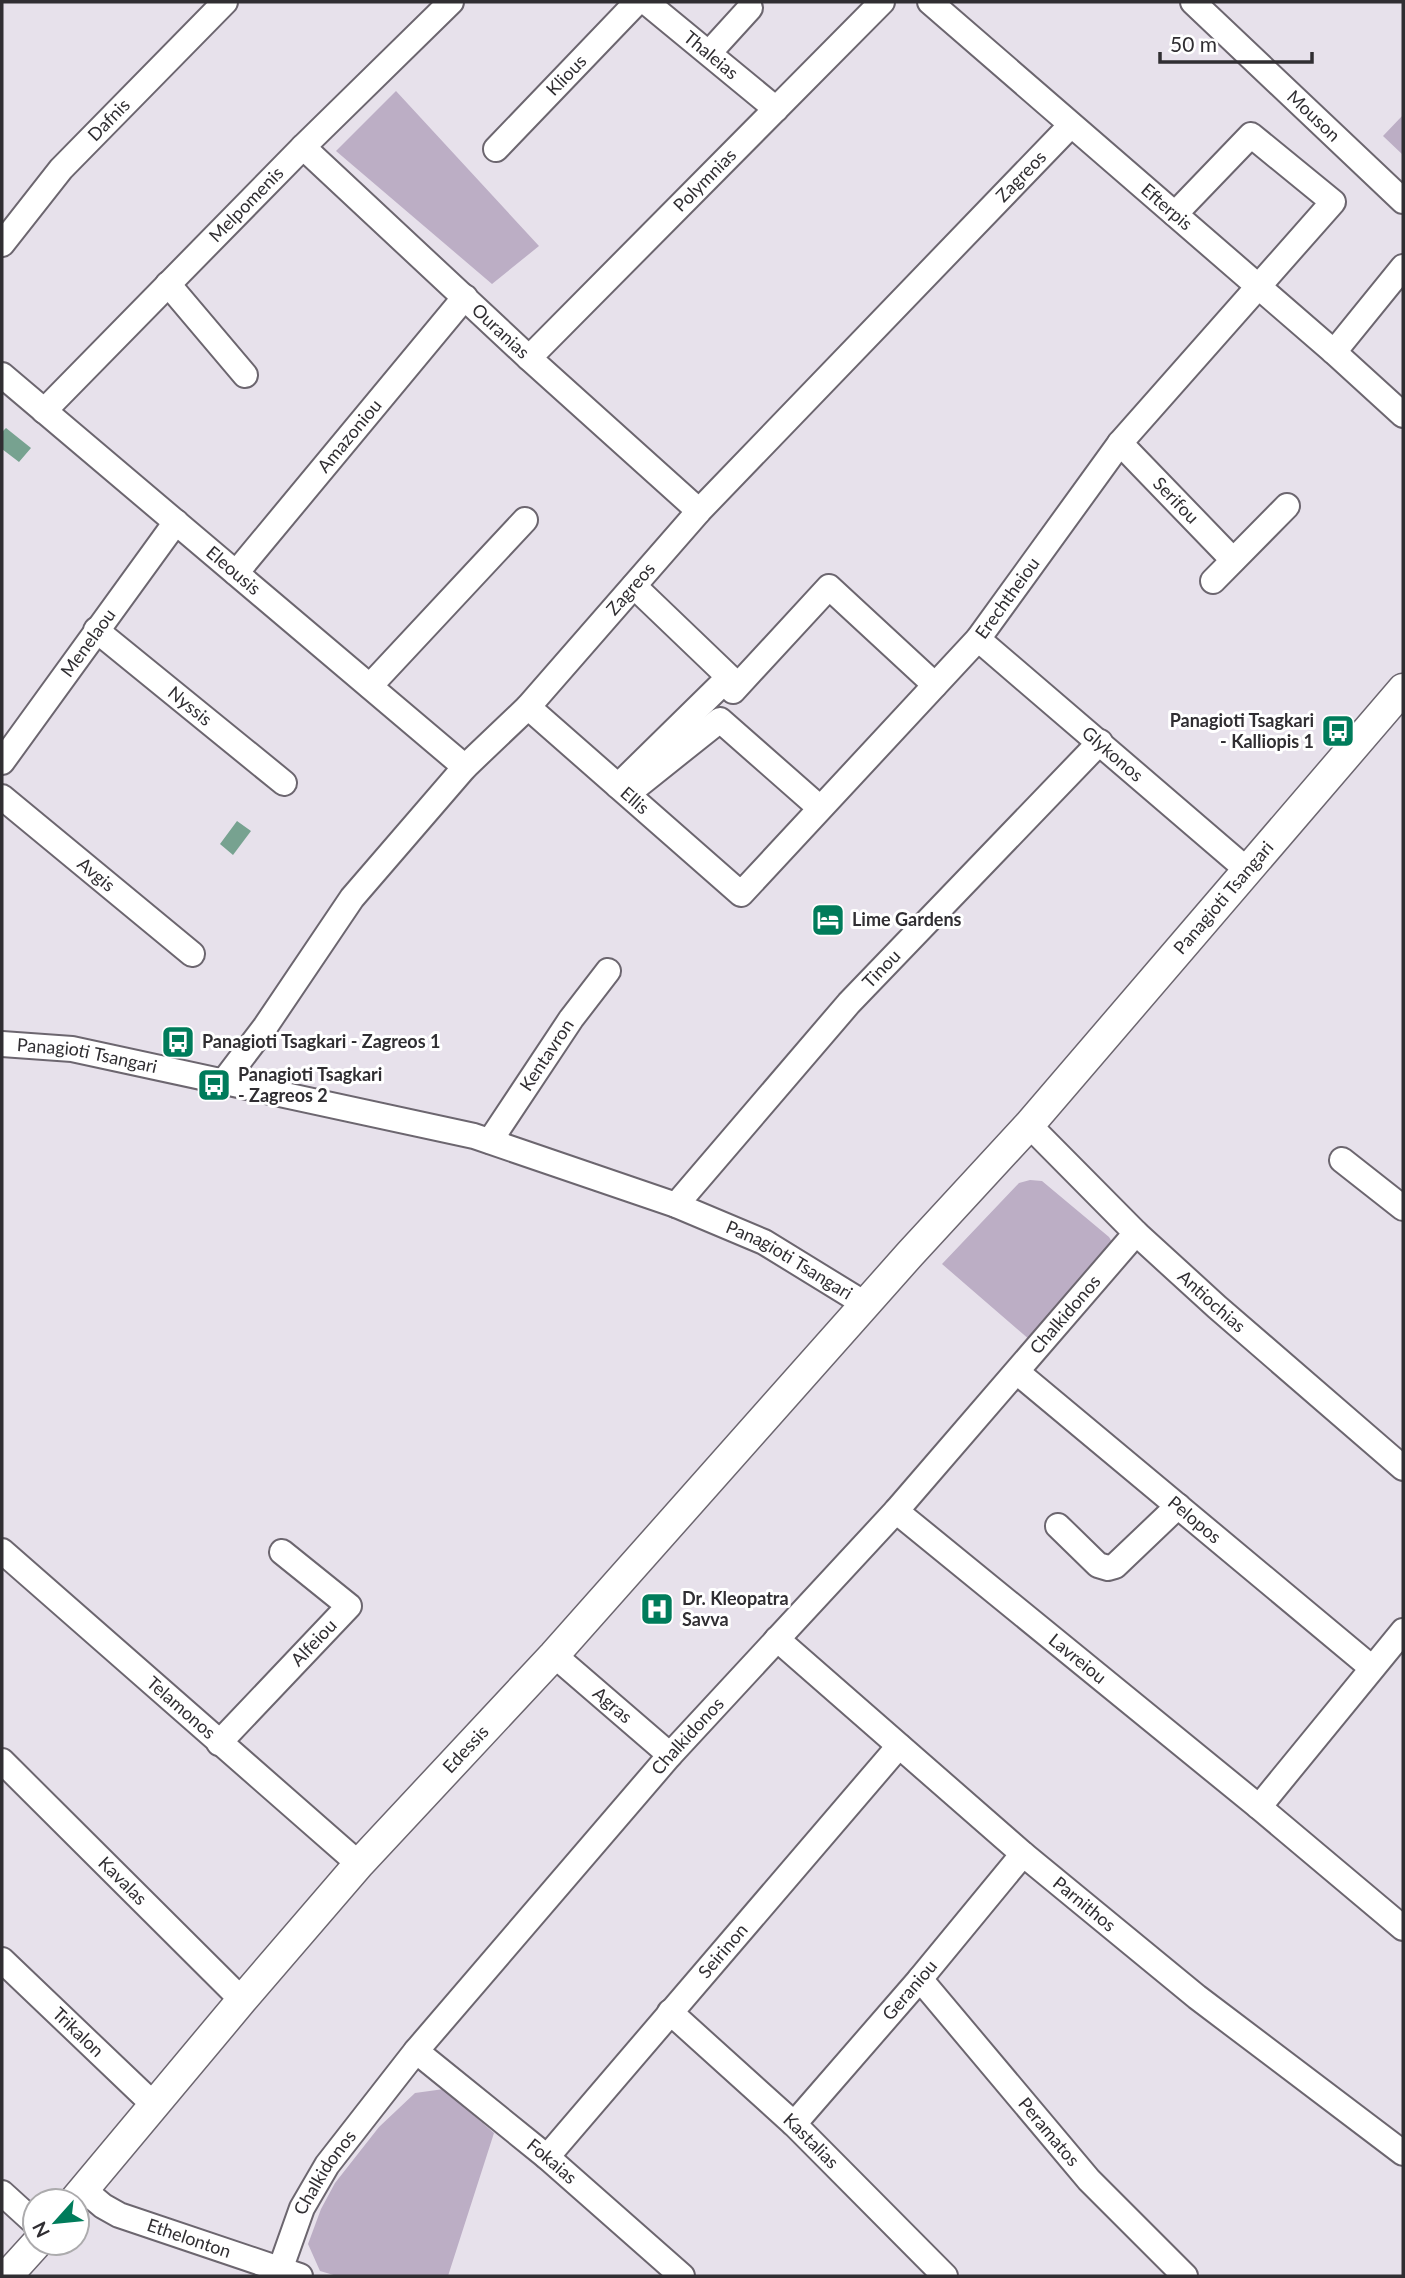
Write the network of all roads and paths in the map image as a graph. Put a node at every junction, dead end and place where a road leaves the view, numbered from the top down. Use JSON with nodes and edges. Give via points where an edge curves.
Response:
{"nodes":[{"id":1,"x":225,"y":2,"type":"edge"},
{"id":2,"x":451,"y":2,"type":"edge"},
{"id":3,"x":637,"y":2,"type":"edge"},
{"id":4,"x":646,"y":2,"type":"edge"},
{"id":5,"x":882,"y":2,"type":"edge"},
{"id":6,"x":930,"y":2,"type":"edge"},
{"id":7,"x":1193,"y":2,"type":"edge"},
{"id":8,"x":750,"y":8,"type":"dead end"},
{"id":9,"x":709,"y":54,"type":"junction"},
{"id":10,"x":776,"y":109,"type":"junction"},
{"id":11,"x":1071,"y":125,"type":"junction"},
{"id":12,"x":303,"y":147,"type":"junction"},
{"id":13,"x":496,"y":149,"type":"dead end"},
{"id":14,"x":1403,"y":201,"type":"edge"},
{"id":15,"x":1175,"y":214,"type":"junction"},
{"id":16,"x":2,"y":244,"type":"edge"},
{"id":17,"x":1403,"y":267,"type":"edge"},
{"id":18,"x":168,"y":284,"type":"junction"},
{"id":19,"x":1257,"y":285,"type":"junction"},
{"id":20,"x":465,"y":297,"type":"junction"},
{"id":21,"x":1334,"y":352,"type":"junction"},
{"id":22,"x":529,"y":358,"type":"junction"},
{"id":23,"x":2,"y":375,"type":"edge"},
{"id":24,"x":245,"y":375,"type":"dead end"},
{"id":25,"x":44,"y":411,"type":"junction"},
{"id":26,"x":1403,"y":415,"type":"edge"},
{"id":27,"x":1120,"y":443,"type":"junction"},
{"id":28,"x":1287,"y":506,"type":"dead end"},
{"id":29,"x":699,"y":511,"type":"junction"},
{"id":30,"x":525,"y":520,"type":"dead end"},
{"id":31,"x":176,"y":522,"type":"junction"},
{"id":32,"x":1233,"y":560,"type":"junction"},
{"id":33,"x":236,"y":573,"type":"junction"},
{"id":34,"x":1213,"y":581,"type":"dead end"},
{"id":35,"x":634,"y":586,"type":"junction"},
{"id":36,"x":96,"y":630,"type":"junction"},
{"id":37,"x":978,"y":639,"type":"junction"},
{"id":38,"x":935,"y":685,"type":"junction"},
{"id":39,"x":370,"y":686,"type":"junction"},
{"id":40,"x":1403,"y":689,"type":"edge"},
{"id":41,"x":733,"y":691,"type":"dead end"},
{"id":42,"x":528,"y":707,"type":"junction"},
{"id":43,"x":1100,"y":742,"type":"junction"},
{"id":44,"x":2,"y":762,"type":"edge"},
{"id":45,"x":466,"y":767,"type":"junction"},
{"id":46,"x":284,"y":783,"type":"dead end"},
{"id":47,"x":623,"y":790,"type":"junction"},
{"id":48,"x":2,"y":797,"type":"edge"},
{"id":49,"x":820,"y":808,"type":"junction"},
{"id":50,"x":1246,"y":869,"type":"junction"},
{"id":51,"x":740,"y":894,"type":"joint"},
{"id":52,"x":191,"y":954,"type":"dead end"},
{"id":53,"x":608,"y":971,"type":"dead end"},
{"id":54,"x":2,"y":1044,"type":"edge"},
{"id":55,"x":224,"y":1081,"type":"junction"},
{"id":56,"x":1029,"y":1125,"type":"junction"},
{"id":57,"x":490,"y":1141,"type":"junction"},
{"id":58,"x":1342,"y":1160,"type":"dead end"},
{"id":59,"x":676,"y":1205,"type":"junction"},
{"id":60,"x":1403,"y":1208,"type":"edge"},
{"id":61,"x":1136,"y":1233,"type":"junction"},
{"id":62,"x":865,"y":1304,"type":"junction"},
{"id":63,"x":1017,"y":1372,"type":"junction"},
{"id":64,"x":1403,"y":1468,"type":"edge"},
{"id":65,"x":1178,"y":1506,"type":"junction"},
{"id":66,"x":896,"y":1511,"type":"junction"},
{"id":67,"x":1058,"y":1526,"type":"dead end"},
{"id":68,"x":2,"y":1551,"type":"edge"},
{"id":69,"x":282,"y":1552,"type":"dead end"},
{"id":70,"x":1403,"y":1631,"type":"edge"},
{"id":71,"x":777,"y":1639,"type":"junction"},
{"id":72,"x":554,"y":1655,"type":"junction"},
{"id":73,"x":1372,"y":1668,"type":"junction"},
{"id":74,"x":219,"y":1743,"type":"junction"},
{"id":75,"x":899,"y":1746,"type":"junction"},
{"id":76,"x":670,"y":1755,"type":"junction"},
{"id":77,"x":2,"y":1761,"type":"edge"},
{"id":78,"x":1259,"y":1807,"type":"junction"},
{"id":79,"x":1023,"y":1854,"type":"junction"},
{"id":80,"x":359,"y":1864,"type":"junction"},
{"id":81,"x":1403,"y":1928,"type":"edge"},
{"id":82,"x":2,"y":1960,"type":"edge"},
{"id":83,"x":919,"y":1979,"type":"junction"},
{"id":84,"x":242,"y":2000,"type":"junction"},
{"id":85,"x":670,"y":2012,"type":"junction"},
{"id":86,"x":416,"y":2051,"type":"junction"},
{"id":87,"x":154,"y":2105,"type":"junction"},
{"id":88,"x":794,"y":2124,"type":"junction"},
{"id":89,"x":1403,"y":2153,"type":"edge"},
{"id":90,"x":547,"y":2157,"type":"junction"},
{"id":91,"x":86,"y":2187,"type":"edge"},
{"id":92,"x":2,"y":2193,"type":"edge"},
{"id":93,"x":91,"y":2200,"type":"edge"},
{"id":94,"x":21,"y":2210,"type":"edge"},
{"id":95,"x":24,"y":2257,"type":"edge"},
{"id":96,"x":667,"y":2271,"type":"edge"},
{"id":97,"x":290,"y":2273,"type":"edge"},
{"id":98,"x":7,"y":2276,"type":"edge"},
{"id":99,"x":945,"y":2276,"type":"edge"},
{"id":100,"x":1185,"y":2276,"type":"edge"}],
"edges":[{"from":1,"to":16,"type":"street","name":"Dafnis","via":[[61,169]]},
{"from":2,"to":12,"type":"street","name":"Melpomenis"},
{"from":3,"to":13,"type":"street","name":"Klious"},
{"from":4,"to":9,"type":"street","name":"Thaleias"},
{"from":5,"to":10,"type":"street","name":"Polymnias"},
{"from":6,"to":11,"type":"street","name":"Efterpis"},
{"from":7,"to":14,"type":"street","name":"Mouson"},
{"from":8,"to":9,"type":"street"},
{"from":9,"to":10,"type":"street","name":"Thaleias"},
{"from":10,"to":22,"type":"street","name":"Polymnias"},
{"from":11,"to":15,"type":"street","name":"Efterpis"},
{"from":11,"to":29,"type":"street","name":"Zagreos"},
{"from":12,"to":18,"type":"street","name":"Melpomenis"},
{"from":12,"to":20,"type":"street","name":"Ouranias"},
{"from":15,"to":19,"type":"street","name":"Efterpis"},
{"from":15,"to":19,"type":"street","name":"Erechtheiou","via":[[1251,135],[1333,202]]},
{"from":17,"to":21,"type":"street"},
{"from":18,"to":24,"type":"street"},
{"from":18,"to":25,"type":"street","name":"Melpomenis"},
{"from":19,"to":21,"type":"street","name":"Efterpis"},
{"from":19,"to":27,"type":"street","name":"Erechtheiou"},
{"from":20,"to":22,"type":"street","name":"Ouranias"},
{"from":20,"to":33,"type":"street","name":"Amazoniou"},
{"from":21,"to":26,"type":"street","name":"Efterpis"},
{"from":22,"to":29,"type":"street","name":"Ouranias"},
{"from":23,"to":25,"type":"street","name":"Eleousis"},
{"from":25,"to":31,"type":"street","name":"Eleousis"},
{"from":27,"to":32,"type":"street","name":"Serifou"},
{"from":27,"to":37,"type":"street","name":"Erechtheiou"},
{"from":28,"to":32,"type":"street"},
{"from":29,"to":35,"type":"street","name":"Zagreos"},
{"from":30,"to":39,"type":"street"},
{"from":31,"to":33,"type":"street","name":"Eleousis"},
{"from":31,"to":36,"type":"street","name":"Menelaou"},
{"from":32,"to":34,"type":"street"},
{"from":33,"to":39,"type":"street","name":"Eleousis"},
{"from":35,"to":42,"type":"street","name":"Zagreos"},
{"from":35,"to":47,"type":"street","via":[[729,677]]},
{"from":36,"to":44,"type":"street","name":"Menelaou"},
{"from":36,"to":46,"type":"street","name":"Nyssis"},
{"from":37,"to":38,"type":"street","name":"Erechtheiou"},
{"from":37,"to":43,"type":"street","name":"Glykonos"},
{"from":38,"to":41,"type":"street","via":[[829,587]]},
{"from":38,"to":49,"type":"street","name":"Erechtheiou"},
{"from":39,"to":45,"type":"street","name":"Eleousis"},
{"from":40,"to":50,"type":"main road","name":"Panagioti Tsangari"},
{"from":42,"to":45,"type":"street","name":"Zagreos"},
{"from":42,"to":47,"type":"street","name":"Ellis"},
{"from":43,"to":50,"type":"street","name":"Glykonos"},
{"from":43,"to":59,"type":"street","name":"Tinou","via":[[849,1003]]},
{"from":45,"to":55,"type":"street","name":"Zagreos","via":[[352,898]]},
{"from":47,"to":49,"type":"street","via":[[720,720]]},
{"from":47,"to":51,"type":"street","name":"Ellis"},
{"from":48,"to":52,"type":"street","name":"Avgis"},
{"from":49,"to":51,"type":"street","name":"Erechtheiou"},
{"from":50,"to":56,"type":"main road","name":"Panagioti Tsangari"},
{"from":53,"to":57,"type":"street","name":"Kentavron"},
{"from":54,"to":55,"type":"street","name":"Panagioti Tsangari","via":[[72,1049]]},
{"from":55,"to":57,"type":"street","name":"Panagioti Tsangari"},
{"from":56,"to":61,"type":"street","name":"Antiochias"},
{"from":56,"to":62,"type":"main road","name":"Panagioti Tsangari"},
{"from":57,"to":59,"type":"street","name":"Panagioti Tsangari"},
{"from":58,"to":60,"type":"street"},
{"from":59,"to":62,"type":"street","name":"Panagioti Tsangari","via":[[764,1242]]},
{"from":61,"to":63,"type":"street","name":"Chalkidonos"},
{"from":61,"to":64,"type":"street","name":"Antiochias"},
{"from":62,"to":72,"type":"main road","name":"Edessis"},
{"from":63,"to":65,"type":"street","name":"Pelopos"},
{"from":63,"to":66,"type":"street","name":"Chalkidonos"},
{"from":65,"to":67,"type":"street","via":[[1108,1568],[1098,1565]]},
{"from":65,"to":73,"type":"street","name":"Pelopos"},
{"from":66,"to":71,"type":"street","name":"Chalkidonos"},
{"from":66,"to":78,"type":"street","name":"Lavreiou"},
{"from":68,"to":74,"type":"street","name":"Telamonos"},
{"from":69,"to":74,"type":"street","name":"Alfeiou","via":[[349,1606]]},
{"from":70,"to":73,"type":"street"},
{"from":71,"to":75,"type":"street","name":"Parnithos"},
{"from":71,"to":76,"type":"street","name":"Chalkidonos"},
{"from":72,"to":76,"type":"street","name":"Agras"},
{"from":72,"to":80,"type":"main road","name":"Edessis"},
{"from":73,"to":78,"type":"street"},
{"from":74,"to":80,"type":"street","name":"Telamonos"},
{"from":75,"to":79,"type":"street","name":"Parnithos"},
{"from":75,"to":85,"type":"street","name":"Seirinon"},
{"from":76,"to":86,"type":"street","name":"Chalkidonos"},
{"from":77,"to":84,"type":"street","name":"Kavalas"},
{"from":78,"to":81,"type":"street","name":"Lavreiou"},
{"from":79,"to":83,"type":"street","name":"Geraniou"},
{"from":79,"to":89,"type":"street","name":"Parnithos","via":[[1197,1997]]},
{"from":80,"to":84,"type":"main road","name":"Edessis"},
{"from":82,"to":87,"type":"street","name":"Trikalon"},
{"from":83,"to":88,"type":"street","name":"Geraniou"},
{"from":83,"to":100,"type":"street","name":"Peramatos","via":[[1089,2180]]},
{"from":84,"to":87,"type":"main road","name":"Edessis"},
{"from":85,"to":88,"type":"street","name":"Kastalias"},
{"from":85,"to":90,"type":"street","name":"Seirinon"},
{"from":86,"to":90,"type":"street","name":"Fokaias"},
{"from":86,"to":97,"type":"street","name":"Chalkidonos","via":[[327,2165],[302,2208]]},
{"from":87,"to":91,"type":"main road","name":"Edessis"},
{"from":88,"to":99,"type":"street","name":"Kastalias"},
{"from":90,"to":96,"type":"street","name":"Fokaias"},
{"from":92,"to":94,"type":"street"},
{"from":93,"to":97,"type":"street","name":"Ethelonton","via":[[118,2215]]},
{"from":95,"to":98,"type":"main road"}]}
